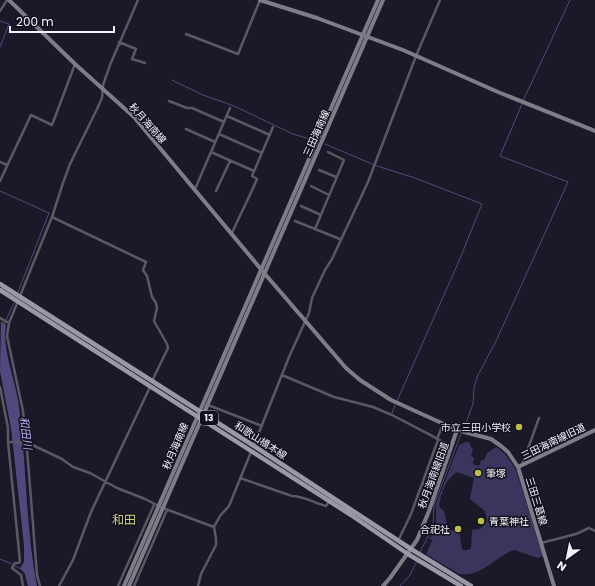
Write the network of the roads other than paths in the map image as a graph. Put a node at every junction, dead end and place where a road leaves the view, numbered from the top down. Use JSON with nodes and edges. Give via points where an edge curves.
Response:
{"nodes":[{"id":1,"x":8,"y":0,"type":"edge"},
{"id":2,"x":138,"y":0,"type":"edge"},
{"id":3,"x":260,"y":0,"type":"edge"},
{"id":4,"x":378,"y":0,"type":"edge"},
{"id":5,"x":383,"y":0,"type":"edge"},
{"id":6,"x":440,"y":0,"type":"edge"},
{"id":7,"x":0,"y":11,"type":"edge"},
{"id":8,"x":186,"y":34,"type":"dead end"},
{"id":9,"x":365,"y":35,"type":"junction"},
{"id":10,"x":119,"y":42,"type":"junction"},
{"id":11,"x":416,"y":56,"type":"junction"},
{"id":12,"x":145,"y":63,"type":"dead end"},
{"id":13,"x":75,"y":64,"type":"junction"},
{"id":14,"x":103,"y":91,"type":"junction"},
{"id":15,"x":169,"y":101,"type":"dead end"},
{"id":16,"x":230,"y":108,"type":"dead end"},
{"id":17,"x":227,"y":116,"type":"junction"},
{"id":18,"x":224,"y":122,"type":"junction"},
{"id":19,"x":273,"y":127,"type":"dead end"},
{"id":20,"x":186,"y":129,"type":"dead end"},
{"id":21,"x":595,"y":131,"type":"edge"},
{"id":22,"x":219,"y":134,"type":"junction"},
{"id":23,"x":270,"y":135,"type":"junction"},
{"id":24,"x":215,"y":142,"type":"junction"},
{"id":25,"x":211,"y":152,"type":"junction"},
{"id":26,"x":328,"y":152,"type":"dead end"},
{"id":27,"x":262,"y":153,"type":"junction"},
{"id":28,"x":230,"y":160,"type":"junction"},
{"id":29,"x":0,"y":162,"type":"edge"},
{"id":30,"x":7,"y":165,"type":"junction"},
{"id":31,"x":319,"y":170,"type":"dead end"},
{"id":32,"x":254,"y":171,"type":"junction"},
{"id":33,"x":336,"y":177,"type":"junction"},
{"id":34,"x":0,"y":181,"type":"edge"},
{"id":35,"x":311,"y":186,"type":"dead end"},
{"id":36,"x":195,"y":189,"type":"junction"},
{"id":37,"x":216,"y":191,"type":"dead end"},
{"id":38,"x":329,"y":195,"type":"junction"},
{"id":39,"x":301,"y":206,"type":"dead end"},
{"id":40,"x":321,"y":215,"type":"junction"},
{"id":41,"x":52,"y":217,"type":"junction"},
{"id":42,"x":295,"y":221,"type":"dead end"},
{"id":43,"x":315,"y":229,"type":"junction"},
{"id":44,"x":232,"y":234,"type":"junction"},
{"id":45,"x":340,"y":239,"type":"junction"},
{"id":46,"x":263,"y":272,"type":"junction"},
{"id":47,"x":0,"y":284,"type":"edge"},
{"id":48,"x":0,"y":290,"type":"edge"},
{"id":49,"x":19,"y":299,"type":"junction"},
{"id":50,"x":0,"y":318,"type":"edge"},
{"id":51,"x":305,"y":320,"type":"junction"},
{"id":52,"x":10,"y":323,"type":"junction"},
{"id":53,"x":282,"y":376,"type":"junction"},
{"id":54,"x":151,"y":384,"type":"junction"},
{"id":55,"x":0,"y":387,"type":"edge"},
{"id":56,"x":208,"y":405,"type":"junction"},
{"id":57,"x":199,"y":412,"type":"junction"},
{"id":58,"x":204,"y":415,"type":"junction"},
{"id":59,"x":196,"y":417,"type":"junction"},
{"id":60,"x":539,"y":418,"type":"dead end"},
{"id":61,"x":202,"y":420,"type":"junction"},
{"id":62,"x":443,"y":424,"type":"junction"},
{"id":63,"x":262,"y":426,"type":"junction"},
{"id":64,"x":458,"y":430,"type":"junction"},
{"id":65,"x":595,"y":430,"type":"edge"},
{"id":66,"x":438,"y":440,"type":"junction"},
{"id":67,"x":9,"y":442,"type":"junction"},
{"id":68,"x":26,"y":442,"type":"junction"},
{"id":69,"x":254,"y":446,"type":"junction"},
{"id":70,"x":452,"y":446,"type":"junction"},
{"id":71,"x":251,"y":451,"type":"junction"},
{"id":72,"x":520,"y":466,"type":"junction"},
{"id":73,"x":240,"y":478,"type":"junction"},
{"id":74,"x":105,"y":482,"type":"junction"},
{"id":75,"x":423,"y":484,"type":"junction"},
{"id":76,"x":436,"y":490,"type":"junction"},
{"id":77,"x":331,"y":500,"type":"junction"},
{"id":78,"x":156,"y":505,"type":"junction"},
{"id":79,"x":165,"y":509,"type":"junction"},
{"id":80,"x":214,"y":527,"type":"junction"},
{"id":81,"x":595,"y":531,"type":"edge"},
{"id":82,"x":398,"y":541,"type":"junction"},
{"id":83,"x":541,"y":543,"type":"junction"},
{"id":84,"x":409,"y":551,"type":"junction"},
{"id":85,"x":126,"y":585,"type":"edge"},
{"id":86,"x":23,"y":586,"type":"edge"},
{"id":87,"x":40,"y":586,"type":"edge"},
{"id":88,"x":59,"y":586,"type":"edge"},
{"id":89,"x":118,"y":586,"type":"edge"},
{"id":90,"x":134,"y":586,"type":"edge"},
{"id":91,"x":198,"y":586,"type":"edge"},
{"id":92,"x":383,"y":586,"type":"edge"},
{"id":93,"x":461,"y":586,"type":"edge"},
{"id":94,"x":471,"y":586,"type":"edge"},
{"id":95,"x":554,"y":586,"type":"edge"}],
"edges":[{"from":1,"to":7,"type":"street"},
{"from":1,"to":13,"type":"main road","name":"秋月海南線"},
{"from":2,"to":10,"type":"street"},
{"from":3,"to":8,"type":"street","via":[[238,54]]},
{"from":3,"to":9,"type":"main road"},
{"from":4,"to":9,"type":"main road","name":"三田海南線"},
{"from":5,"to":9,"type":"main road","name":"三田海南線"},
{"from":6,"to":11,"type":"street"},
{"from":9,"to":11,"type":"main road"},
{"from":9,"to":46,"type":"main road","name":"三田海南線"},
{"from":10,"to":12,"type":"street","via":[[136,49],[132,59]]},
{"from":10,"to":14,"type":"street"},
{"from":11,"to":21,"type":"main road"},
{"from":11,"to":45,"type":"street","via":[[368,182]]},
{"from":13,"to":14,"type":"main road","name":"秋月海南線"},
{"from":13,"to":30,"type":"street","via":[[52,125],[31,115]]},
{"from":14,"to":36,"type":"main road","name":"秋月海南線","via":[[134,117]]},
{"from":14,"to":41,"type":"street","via":[[70,164]]},
{"from":15,"to":18,"type":"street"},
{"from":16,"to":17,"type":"street"},
{"from":17,"to":18,"type":"street"},
{"from":17,"to":23,"type":"street"},
{"from":18,"to":22,"type":"street"},
{"from":19,"to":23,"type":"street"},
{"from":20,"to":24,"type":"street"},
{"from":22,"to":24,"type":"street"},
{"from":22,"to":27,"type":"street"},
{"from":23,"to":27,"type":"street"},
{"from":24,"to":25,"type":"street"},
{"from":25,"to":28,"type":"street"},
{"from":25,"to":36,"type":"street"},
{"from":26,"to":33,"type":"street","via":[[344,160]]},
{"from":27,"to":32,"type":"street"},
{"from":28,"to":32,"type":"street"},
{"from":28,"to":37,"type":"street"},
{"from":29,"to":30,"type":"street"},
{"from":30,"to":34,"type":"street"},
{"from":31,"to":33,"type":"street"},
{"from":32,"to":44,"type":"street","via":[[252,176],[257,179]]},
{"from":33,"to":38,"type":"street"},
{"from":35,"to":38,"type":"street"},
{"from":36,"to":44,"type":"main road","name":"秋月海南線"},
{"from":38,"to":40,"type":"street"},
{"from":39,"to":40,"type":"street"},
{"from":40,"to":43,"type":"street"},
{"from":41,"to":49,"type":"street"},
{"from":41,"to":54,"type":"street","via":[[146,262],[143,270],[157,308],[154,321],[168,344]]},
{"from":42,"to":43,"type":"street"},
{"from":43,"to":45,"type":"street"},
{"from":44,"to":46,"type":"main road","name":"秋月海南線"},
{"from":45,"to":51,"type":"street","via":[[312,298]]},
{"from":46,"to":51,"type":"main road","name":"秋月海南線"},
{"from":46,"to":56,"type":"main road","name":"秋月海南線"},
{"from":46,"to":57,"type":"main road","name":"秋月海南線"},
{"from":47,"to":49,"type":"main road","name":"和歌山橋本線","number":"13"},
{"from":48,"to":49,"type":"main road","name":"和歌山橋本線","number":"13"},
{"from":49,"to":52,"type":"street"},
{"from":49,"to":54,"type":"main road","name":"和歌山橋本線","number":"13"},
{"from":50,"to":52,"type":"street"},
{"from":51,"to":53,"type":"street"},
{"from":51,"to":62,"type":"main road","name":"秋月海南線","via":[[346,368],[360,380],[391,400]]},
{"from":52,"to":68,"type":"street","via":[[7,336],[23,411]]},
{"from":53,"to":63,"type":"street"},
{"from":53,"to":66,"type":"street","via":[[334,397],[373,407]]},
{"from":54,"to":57,"type":"main road","name":"和歌山橋本線","number":"13"},
{"from":54,"to":59,"type":"main road","name":"和歌山橋本線","number":"13"},
{"from":54,"to":74,"type":"street"},
{"from":55,"to":67,"type":"street"},
{"from":56,"to":58,"type":"main road","name":"秋月海南線"},
{"from":56,"to":63,"type":"street"},
{"from":57,"to":58,"type":"main road","name":"和歌山橋本線","number":"13"},
{"from":57,"to":59,"type":"main road","name":"秋月海南線"},
{"from":58,"to":61,"type":"main road","name":"秋月海南線"},
{"from":58,"to":69,"type":"main road","name":"和歌山橋本線","number":"13"},
{"from":59,"to":61,"type":"main road","name":"和歌山橋本線","number":"13"},
{"from":59,"to":78,"type":"main road","name":"秋月海南線"},
{"from":60,"to":72,"type":"street"},
{"from":61,"to":71,"type":"main road","name":"和歌山橋本線","number":"13"},
{"from":61,"to":79,"type":"main road","name":"秋月海南線"},
{"from":62,"to":64,"type":"main road","name":"秋月海南線"},
{"from":62,"to":66,"type":"street"},
{"from":63,"to":69,"type":"street"},
{"from":64,"to":70,"type":"main road","name":"秋月海南線旧道"},
{"from":64,"to":72,"type":"main road","name":"秋月海南線","via":[[496,442]]},
{"from":65,"to":72,"type":"main road","name":"三田海南線旧道"},
{"from":66,"to":70,"type":"street"},
{"from":66,"to":75,"type":"street"},
{"from":67,"to":68,"type":"street"},
{"from":67,"to":86,"type":"street","via":[[20,561],[12,568],[21,575]]},
{"from":68,"to":74,"type":"street"},
{"from":68,"to":87,"type":"street"},
{"from":69,"to":71,"type":"street"},
{"from":69,"to":77,"type":"main road","name":"和歌山橋本線","number":"13"},
{"from":70,"to":76,"type":"main road","name":"秋月海南線旧道"},
{"from":71,"to":73,"type":"street"},
{"from":71,"to":77,"type":"main road","name":"和歌山橋本線","number":"13"},
{"from":72,"to":83,"type":"main road","name":"三田三葛線"},
{"from":73,"to":77,"type":"street","via":[[326,506]]},
{"from":73,"to":80,"type":"street","via":[[229,506]]},
{"from":74,"to":78,"type":"street"},
{"from":74,"to":88,"type":"street","via":[[73,560]]},
{"from":75,"to":76,"type":"street"},
{"from":75,"to":82,"type":"street"},
{"from":76,"to":84,"type":"main road","name":"秋月海南線旧道","via":[[422,529]]},
{"from":77,"to":82,"type":"main road","name":"和歌山橋本線","number":"13"},
{"from":77,"to":84,"type":"main road","name":"和歌山橋本線","number":"13"},
{"from":78,"to":79,"type":"street"},
{"from":78,"to":85,"type":"main road","name":"秋月海南線"},
{"from":78,"to":89,"type":"street"},
{"from":79,"to":80,"type":"street"},
{"from":79,"to":85,"type":"main road","name":"秋月海南線"},
{"from":79,"to":90,"type":"street"},
{"from":80,"to":91,"type":"street","via":[[216,545],[201,574]]},
{"from":81,"to":83,"type":"street","via":[[589,528]]},
{"from":82,"to":84,"type":"main road","name":"和歌山橋本線","number":"13"},
{"from":83,"to":95,"type":"main road","name":"三田三葛線"},
{"from":84,"to":92,"type":"main road","name":"秋月海南線旧道"},
{"from":84,"to":93,"type":"main road","name":"和歌山橋本線","number":"13","via":[[416,559]]},
{"from":84,"to":94,"type":"main road","name":"和歌山橋本線","number":"13","via":[[417,553]]}]}
